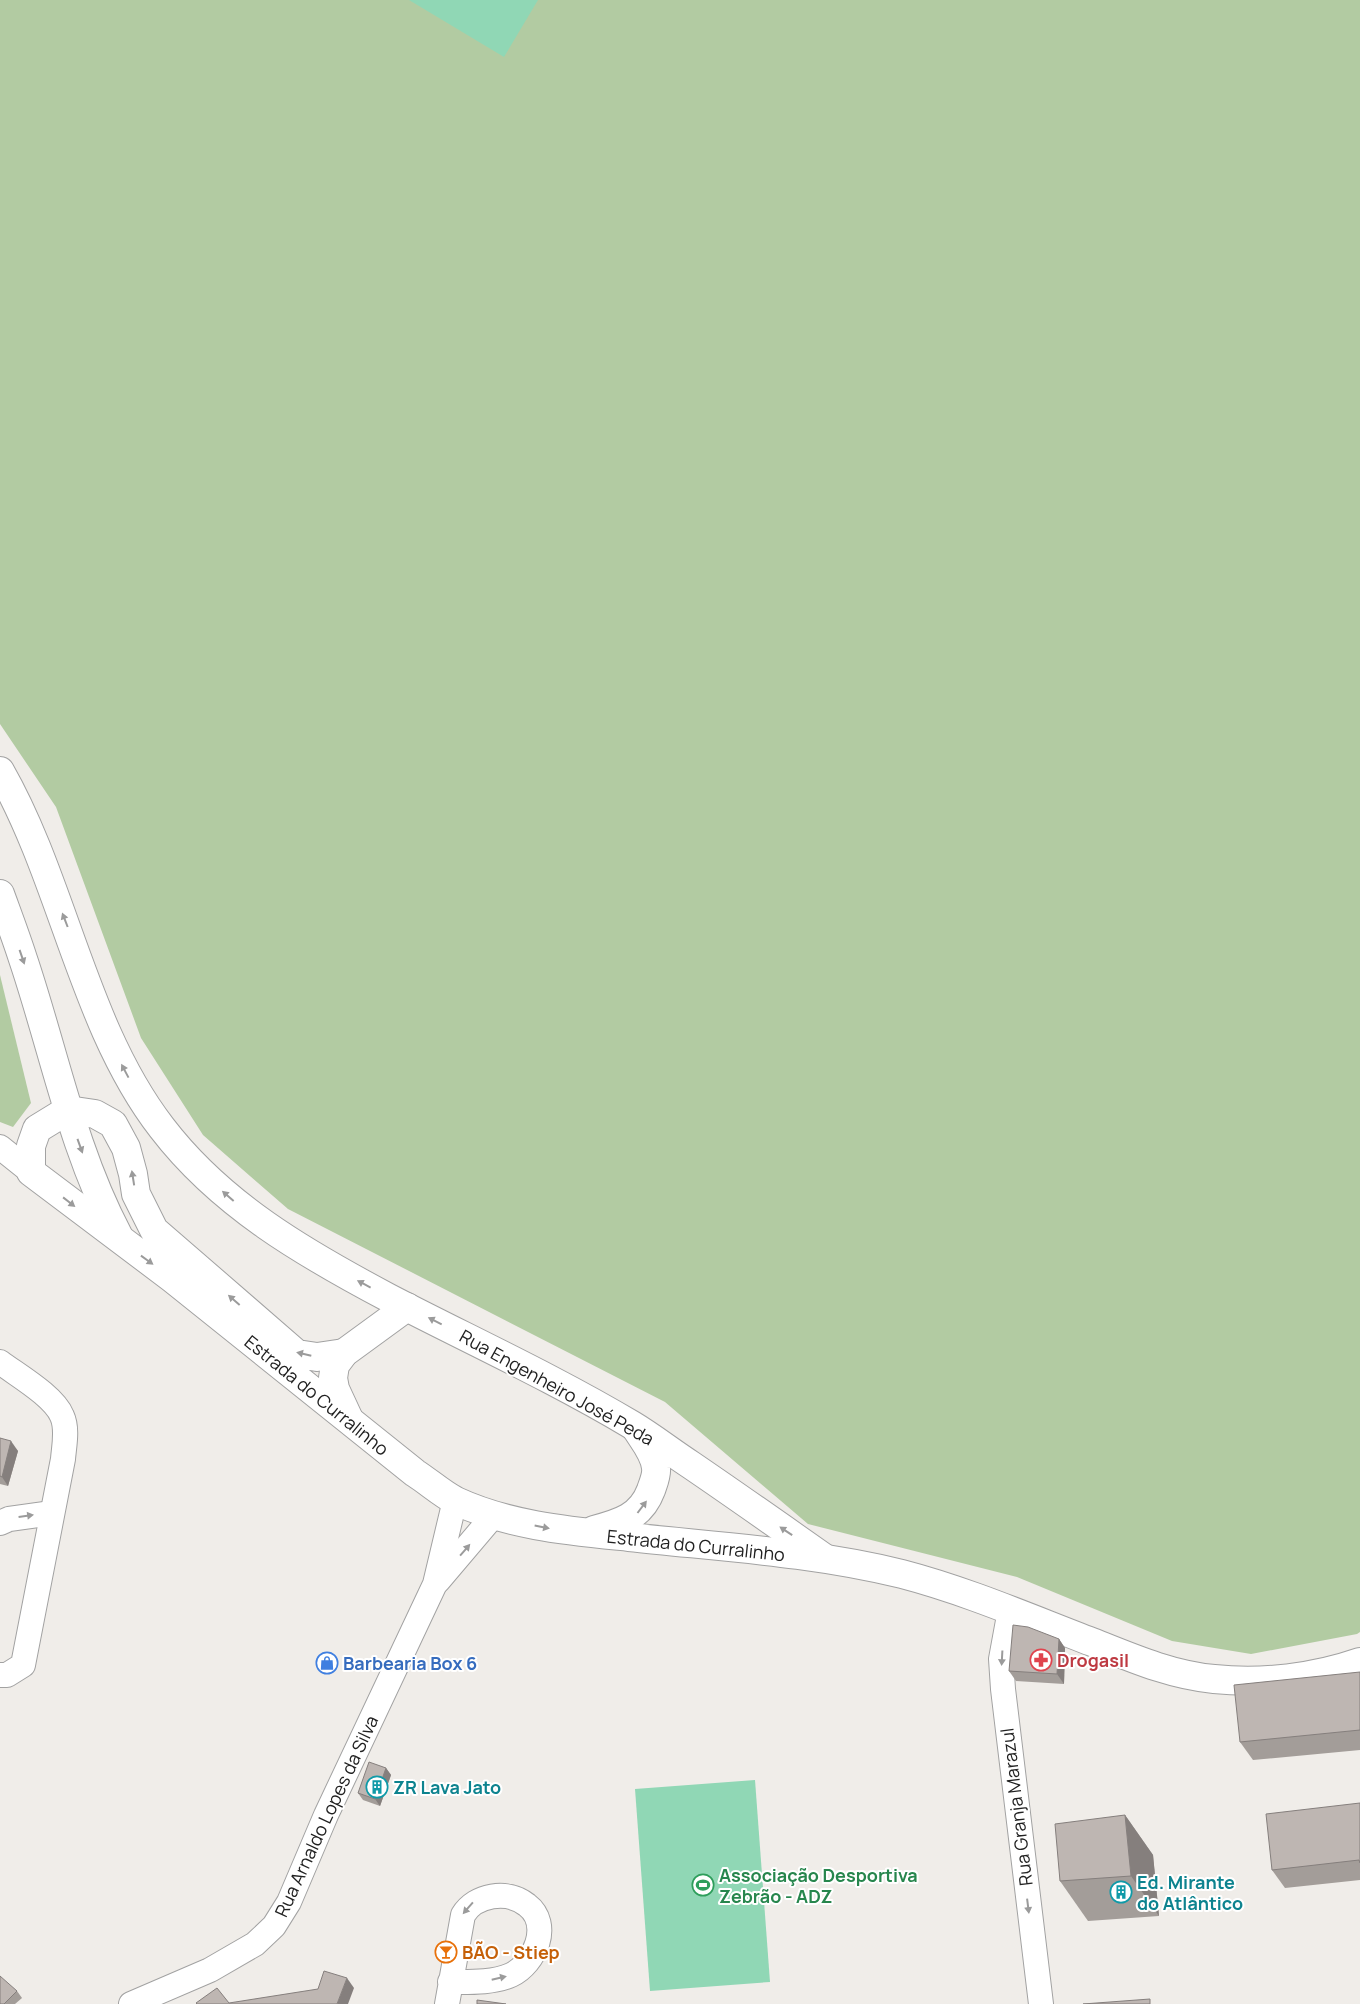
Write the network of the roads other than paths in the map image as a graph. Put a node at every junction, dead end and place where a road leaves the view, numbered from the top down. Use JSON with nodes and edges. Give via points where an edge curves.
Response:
{"nodes":[{"id":1,"x":0,"y":771,"type":"edge"},
{"id":2,"x":0,"y":894,"type":"edge"},
{"id":3,"x":68,"y":1110,"type":"junction"},
{"id":4,"x":37,"y":1129,"type":"junction"},
{"id":5,"x":0,"y":1138,"type":"edge"},
{"id":6,"x":0,"y":1147,"type":"edge"},
{"id":7,"x":31,"y":1172,"type":"junction"},
{"id":8,"x":122,"y":1242,"type":"junction"},
{"id":9,"x":407,"y":1307,"type":"junction"},
{"id":10,"x":344,"y":1353,"type":"junction"},
{"id":11,"x":0,"y":1362,"type":"edge"},
{"id":12,"x":352,"y":1424,"type":"junction"},
{"id":13,"x":633,"y":1426,"type":"junction"},
{"id":14,"x":455,"y":1500,"type":"junction"},
{"id":15,"x":52,"y":1514,"type":"junction"},
{"id":16,"x":494,"y":1515,"type":"junction"},
{"id":17,"x":0,"y":1523,"type":"edge"},
{"id":18,"x":583,"y":1532,"type":"junction"},
{"id":19,"x":827,"y":1559,"type":"junction"},
{"id":20,"x":435,"y":1584,"type":"junction"},
{"id":21,"x":1010,"y":1610,"type":"junction"},
{"id":22,"x":1354,"y":1666,"type":"edge"},
{"id":23,"x":0,"y":1675,"type":"edge"},
{"id":24,"x":131,"y":2004,"type":"edge"},
{"id":25,"x":1041,"y":2004,"type":"edge"}],
"edges":[{"from":9,"to":1,"type":"street","name":"Rua Engenheiro José Peda","one_way":true,"via":[[326,1264],[243,1210],[212,1183],[162,1128],[125,1073],[32,835]]},
{"from":2,"to":3,"type":"street","one_way":true,"via":[[24,959]]},
{"from":3,"to":4,"type":"street"},
{"from":3,"to":8,"type":"street","one_way":true,"via":[[99,1199]]},
{"from":10,"to":3,"type":"street","one_way":true,"via":[[317,1357],[297,1354],[154,1230],[136,1194],[126,1148],[113,1124],[95,1114]]},
{"from":4,"to":5,"type":"street","via":[[20,1136]]},
{"from":4,"to":7,"type":"street","via":[[31,1146]]},
{"from":6,"to":7,"type":"street"},
{"from":7,"to":8,"type":"street","name":"Estrada do Curralinho","one_way":true},
{"from":8,"to":12,"type":"street","name":"Estrada do Curralinho","one_way":true,"via":[[278,1362]]},
{"from":9,"to":10,"type":"street"},
{"from":13,"to":9,"type":"street","name":"Rua Engenheiro José Peda","one_way":true,"via":[[540,1374]]},
{"from":10,"to":12,"type":"street","via":[[335,1365],[333,1378]]},
{"from":11,"to":15,"type":"street","via":[[47,1397],[62,1416],[65,1432],[63,1459]]},
{"from":12,"to":14,"type":"street","name":"Estrada do Curralinho"},
{"from":18,"to":13,"type":"street","one_way":true,"via":[[625,1520],[636,1514],[647,1500],[656,1467],[651,1452]]},
{"from":19,"to":13,"type":"street","name":"Rua Engenheiro José Peda","one_way":true},
{"from":14,"to":16,"type":"street","name":"Estrada do Curralinho"},
{"from":14,"to":20,"type":"street","name":"Rua Arnaldo Lopes da Silva"},
{"from":17,"to":15,"type":"street","one_way":true},
{"from":15,"to":23,"type":"street","via":[[23,1665],[7,1675]]},
{"from":16,"to":18,"type":"street","name":"Estrada do Curralinho","one_way":true,"via":[[542,1527]]},
{"from":20,"to":16,"type":"street","name":"Rua Arnaldo Lopes da Silva","one_way":true},
{"from":18,"to":19,"type":"street","name":"Estrada do Curralinho"},
{"from":19,"to":21,"type":"street","name":"Estrada do Curralinho","via":[[902,1574]]},
{"from":20,"to":24,"type":"street","name":"Rua Arnaldo Lopes da Silva","via":[[326,1815],[290,1902],[274,1926],[233,1958]]},
{"from":21,"to":22,"type":"street","name":"Estrada do Curralinho","via":[[1148,1664],[1213,1679],[1277,1679]]},
{"from":21,"to":25,"type":"street","name":"Rua Granja Marazul","one_way":true,"via":[[1001,1659],[1003,1689]]}]}
